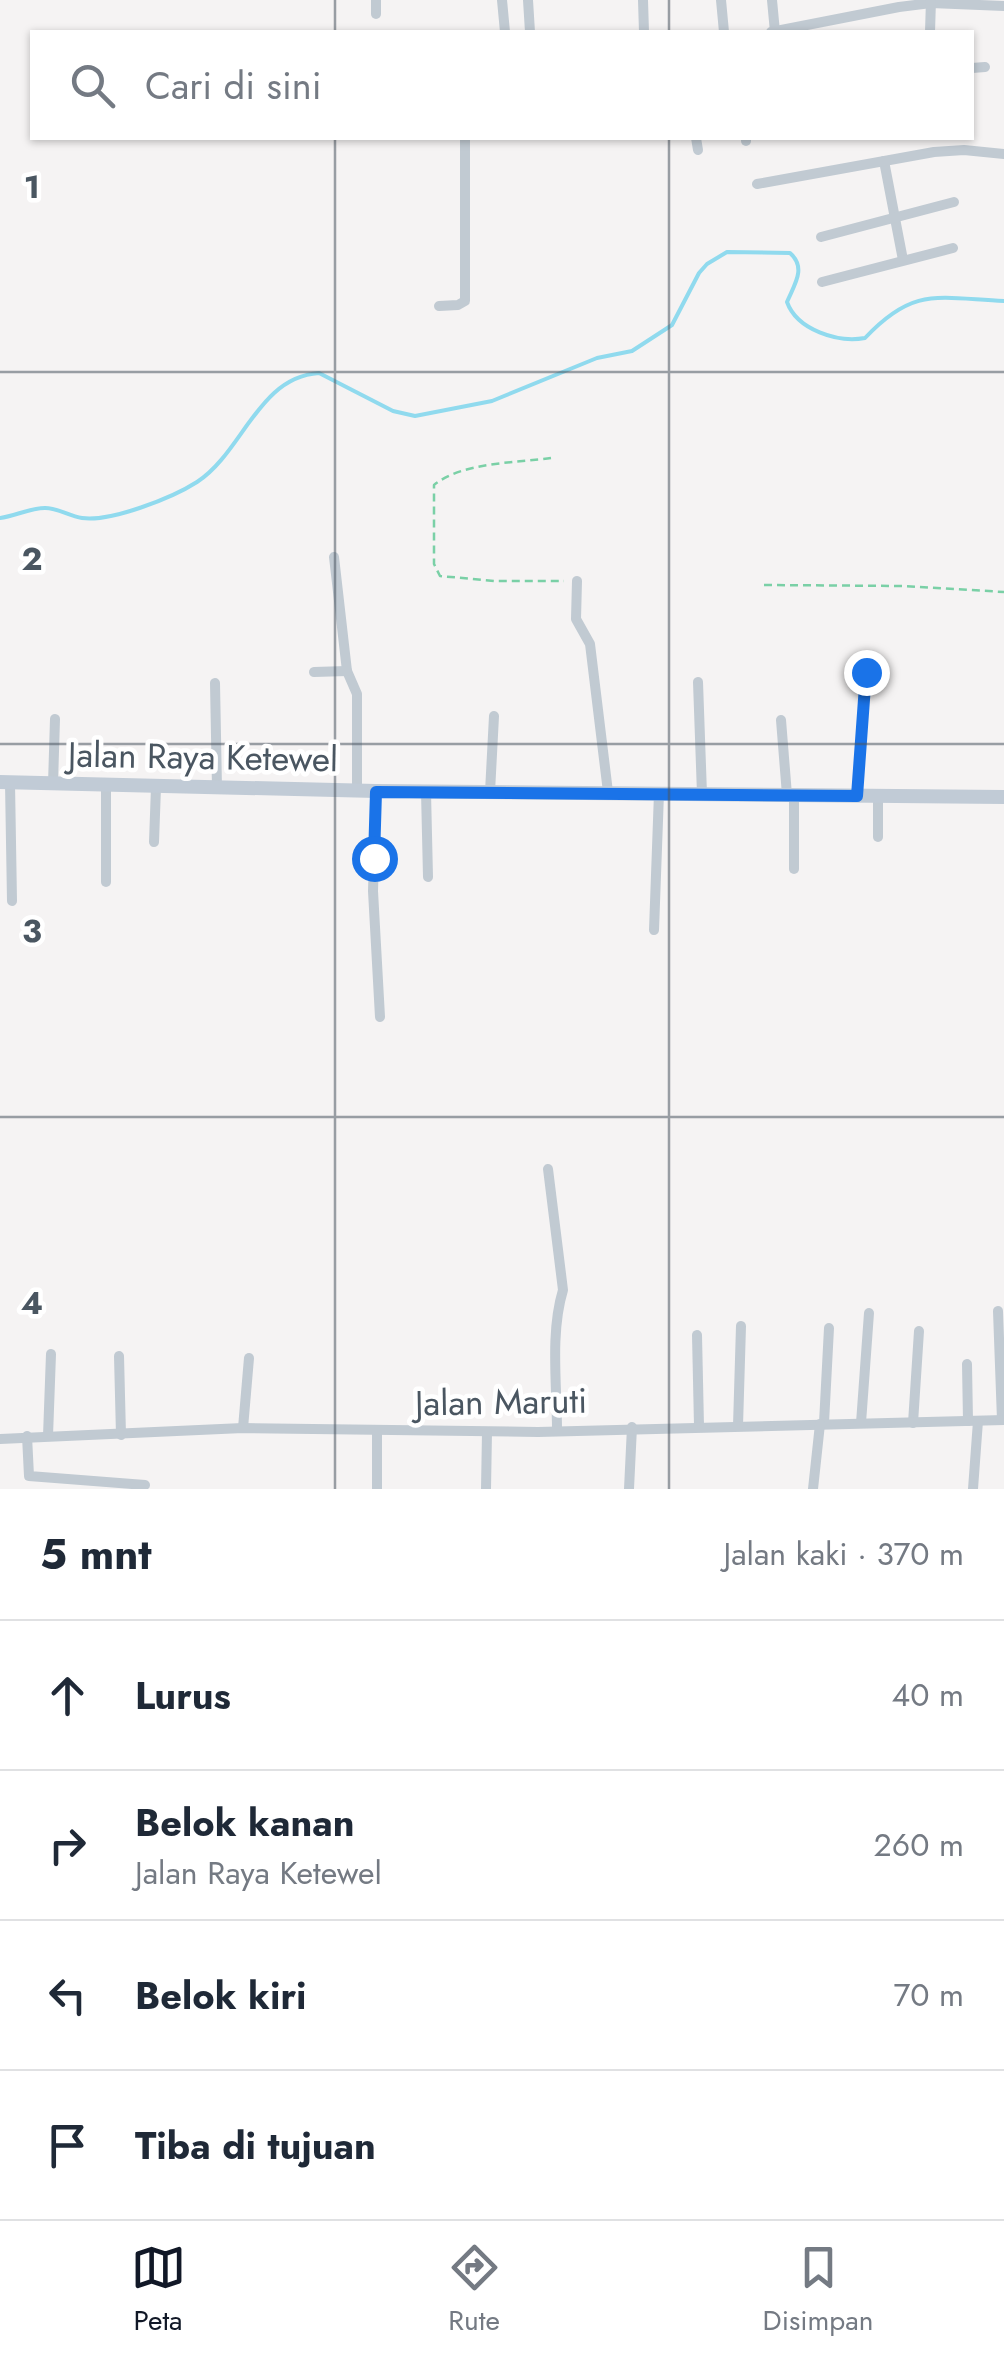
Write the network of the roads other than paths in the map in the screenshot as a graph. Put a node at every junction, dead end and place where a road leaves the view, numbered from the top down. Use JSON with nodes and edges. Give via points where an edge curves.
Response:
{"nodes":[{"id":1,"x":376,"y":0,"type":"edge"},
{"id":2,"x":502,"y":0,"type":"edge"},
{"id":3,"x":528,"y":0,"type":"edge"},
{"id":4,"x":642,"y":0,"type":"edge"},
{"id":5,"x":721,"y":0,"type":"edge"},
{"id":6,"x":772,"y":0,"type":"edge"},
{"id":7,"x":931,"y":2,"type":"edge"},
{"id":8,"x":888,"y":4,"type":"edge"},
{"id":9,"x":997,"y":4,"type":"edge"},
{"id":10,"x":376,"y":14,"type":"dead end"},
{"id":11,"x":505,"y":30,"type":"edge"},
{"id":12,"x":530,"y":30,"type":"edge"},
{"id":13,"x":644,"y":30,"type":"edge"},
{"id":14,"x":724,"y":30,"type":"edge"},
{"id":15,"x":773,"y":30,"type":"edge"},
{"id":16,"x":781,"y":30,"type":"edge"},
{"id":17,"x":930,"y":30,"type":"edge"},
{"id":18,"x":974,"y":68,"type":"edge"},
{"id":19,"x":985,"y":68,"type":"dead end"},
{"id":20,"x":465,"y":140,"type":"edge"},
{"id":21,"x":1004,"y":154,"type":"edge"},
{"id":22,"x":884,"y":161,"type":"junction"},
{"id":23,"x":757,"y":184,"type":"dead end"},
{"id":24,"x":954,"y":202,"type":"dead end"},
{"id":25,"x":895,"y":218,"type":"junction"},
{"id":26,"x":821,"y":237,"type":"dead end"},
{"id":27,"x":953,"y":248,"type":"dead end"},
{"id":28,"x":902,"y":260,"type":"junction"},
{"id":29,"x":822,"y":282,"type":"dead end"},
{"id":30,"x":439,"y":306,"type":"dead end"},
{"id":31,"x":334,"y":557,"type":"dead end"},
{"id":32,"x":577,"y":581,"type":"road end"},
{"id":33,"x":348,"y":671,"type":"junction"},
{"id":34,"x":314,"y":672,"type":"dead end"},
{"id":35,"x":866,"y":672,"type":"dead end"},
{"id":36,"x":698,"y":682,"type":"dead end"},
{"id":37,"x":215,"y":683,"type":"dead end"},
{"id":38,"x":494,"y":716,"type":"dead end"},
{"id":39,"x":55,"y":720,"type":"dead end"},
{"id":40,"x":781,"y":720,"type":"dead end"},
{"id":41,"x":5,"y":782,"type":"edge"},
{"id":42,"x":53,"y":784,"type":"junction"},
{"id":43,"x":106,"y":786,"type":"junction"},
{"id":44,"x":156,"y":787,"type":"junction"},
{"id":45,"x":217,"y":788,"type":"junction"},
{"id":46,"x":357,"y":790,"type":"junction"},
{"id":47,"x":376,"y":792,"type":"junction"},
{"id":48,"x":426,"y":792,"type":"junction"},
{"id":49,"x":490,"y":792,"type":"junction"},
{"id":50,"x":608,"y":792,"type":"junction"},
{"id":51,"x":659,"y":793,"type":"junction"},
{"id":52,"x":702,"y":794,"type":"junction"},
{"id":53,"x":790,"y":795,"type":"junction"},
{"id":54,"x":857,"y":796,"type":"junction"},
{"id":55,"x":878,"y":796,"type":"junction"},
{"id":56,"x":1004,"y":798,"type":"edge"},
{"id":57,"x":878,"y":838,"type":"dead end"},
{"id":58,"x":154,"y":842,"type":"dead end"},
{"id":59,"x":794,"y":869,"type":"dead end"},
{"id":60,"x":428,"y":877,"type":"dead end"},
{"id":61,"x":106,"y":882,"type":"dead end"},
{"id":62,"x":12,"y":901,"type":"dead end"},
{"id":63,"x":654,"y":930,"type":"dead end"},
{"id":64,"x":380,"y":1017,"type":"dead end"},
{"id":65,"x":548,"y":1169,"type":"dead end"},
{"id":66,"x":998,"y":1311,"type":"dead end"},
{"id":67,"x":869,"y":1313,"type":"dead end"},
{"id":68,"x":742,"y":1326,"type":"dead end"},
{"id":69,"x":829,"y":1328,"type":"dead end"},
{"id":70,"x":919,"y":1331,"type":"dead end"},
{"id":71,"x":697,"y":1334,"type":"dead end"},
{"id":72,"x":51,"y":1354,"type":"dead end"},
{"id":73,"x":119,"y":1356,"type":"dead end"},
{"id":74,"x":249,"y":1358,"type":"dead end"},
{"id":75,"x":967,"y":1364,"type":"dead end"},
{"id":76,"x":1003,"y":1420,"type":"edge"},
{"id":77,"x":973,"y":1421,"type":"junction"},
{"id":78,"x":913,"y":1423,"type":"junction"},
{"id":79,"x":822,"y":1424,"type":"junction"},
{"id":80,"x":861,"y":1424,"type":"junction"},
{"id":81,"x":698,"y":1426,"type":"junction"},
{"id":82,"x":738,"y":1426,"type":"junction"},
{"id":83,"x":632,"y":1427,"type":"junction"},
{"id":84,"x":244,"y":1428,"type":"junction"},
{"id":85,"x":557,"y":1430,"type":"junction"},
{"id":86,"x":377,"y":1432,"type":"junction"},
{"id":87,"x":486,"y":1432,"type":"junction"},
{"id":88,"x":121,"y":1435,"type":"junction"},
{"id":89,"x":27,"y":1436,"type":"junction"},
{"id":90,"x":48,"y":1436,"type":"junction"},
{"id":91,"x":0,"y":1439,"type":"edge"},
{"id":92,"x":145,"y":1484,"type":"dead end"},
{"id":93,"x":377,"y":1489,"type":"edge"},
{"id":94,"x":486,"y":1489,"type":"edge"},
{"id":95,"x":629,"y":1489,"type":"edge"},
{"id":96,"x":813,"y":1489,"type":"edge"},
{"id":97,"x":973,"y":1489,"type":"edge"}],
"edges":[{"from":1,"to":10,"type":"street"},
{"from":2,"to":11,"type":"street"},
{"from":3,"to":12,"type":"street"},
{"from":4,"to":13,"type":"street"},
{"from":5,"to":14,"type":"street"},
{"from":6,"to":15,"type":"street"},
{"from":7,"to":8,"type":"street"},
{"from":7,"to":9,"type":"street"},
{"from":7,"to":17,"type":"street"},
{"from":8,"to":16,"type":"street"},
{"from":18,"to":19,"type":"street"},
{"from":20,"to":30,"type":"street","via":[[465,301]]},
{"from":21,"to":22,"type":"street","via":[[964,150]]},
{"from":22,"to":23,"type":"street"},
{"from":22,"to":25,"type":"street"},
{"from":24,"to":25,"type":"street"},
{"from":25,"to":26,"type":"street"},
{"from":25,"to":28,"type":"street"},
{"from":27,"to":28,"type":"street"},
{"from":28,"to":29,"type":"street"},
{"from":31,"to":33,"type":"street"},
{"from":32,"to":50,"type":"street","via":[[576,619],[590,644]]},
{"from":33,"to":34,"type":"street"},
{"from":33,"to":46,"type":"street","via":[[356,694]]},
{"from":35,"to":54,"type":"street"},
{"from":36,"to":52,"type":"street"},
{"from":37,"to":45,"type":"street"},
{"from":38,"to":49,"type":"street"},
{"from":39,"to":42,"type":"street"},
{"from":40,"to":53,"type":"street"},
{"from":41,"to":42,"type":"main road","name":"Jalan Raya Ketewel"},
{"from":41,"to":62,"type":"street"},
{"from":42,"to":43,"type":"main road","name":"Jalan Raya Ketewel"},
{"from":43,"to":44,"type":"main road","name":"Jalan Raya Ketewel"},
{"from":43,"to":61,"type":"street"},
{"from":44,"to":45,"type":"main road","name":"Jalan Raya Ketewel"},
{"from":44,"to":58,"type":"street"},
{"from":45,"to":46,"type":"main road","name":"Jalan Raya Ketewel"},
{"from":46,"to":47,"type":"main road","name":"Jalan Raya Ketewel"},
{"from":47,"to":48,"type":"main road","name":"Jalan Raya Ketewel"},
{"from":47,"to":64,"type":"street"},
{"from":48,"to":49,"type":"main road","name":"Jalan Raya Ketewel"},
{"from":48,"to":60,"type":"street"},
{"from":49,"to":50,"type":"main road","name":"Jalan Raya Ketewel"},
{"from":50,"to":51,"type":"main road","name":"Jalan Raya Ketewel"},
{"from":51,"to":52,"type":"main road","name":"Jalan Raya Ketewel"},
{"from":51,"to":63,"type":"street"},
{"from":52,"to":53,"type":"main road","name":"Jalan Raya Ketewel"},
{"from":53,"to":54,"type":"main road","name":"Jalan Raya Ketewel"},
{"from":53,"to":59,"type":"street"},
{"from":54,"to":55,"type":"main road","name":"Jalan Raya Ketewel"},
{"from":55,"to":56,"type":"main road","name":"Jalan Raya Ketewel"},
{"from":55,"to":57,"type":"street"},
{"from":65,"to":85,"type":"street","via":[[563,1290],[556,1307]]},
{"from":66,"to":76,"type":"street"},
{"from":67,"to":80,"type":"street"},
{"from":68,"to":82,"type":"street"},
{"from":69,"to":79,"type":"street"},
{"from":70,"to":78,"type":"street"},
{"from":71,"to":81,"type":"street"},
{"from":72,"to":90,"type":"street"},
{"from":73,"to":88,"type":"street"},
{"from":74,"to":84,"type":"street"},
{"from":75,"to":77,"type":"street"},
{"from":76,"to":77,"type":"street","name":"Jalan Maruti"},
{"from":77,"to":78,"type":"street","name":"Jalan Maruti"},
{"from":77,"to":97,"type":"street"},
{"from":78,"to":80,"type":"street","name":"Jalan Maruti"},
{"from":79,"to":80,"type":"street","name":"Jalan Maruti"},
{"from":79,"to":82,"type":"street","name":"Jalan Maruti"},
{"from":79,"to":96,"type":"street"},
{"from":81,"to":82,"type":"street","name":"Jalan Maruti"},
{"from":81,"to":83,"type":"street","name":"Jalan Maruti"},
{"from":83,"to":85,"type":"street","name":"Jalan Maruti"},
{"from":83,"to":95,"type":"street"},
{"from":84,"to":86,"type":"street","name":"Jalan Maruti"},
{"from":84,"to":88,"type":"street","name":"Jalan Maruti"},
{"from":85,"to":87,"type":"street","name":"Jalan Maruti"},
{"from":86,"to":87,"type":"street","name":"Jalan Maruti"},
{"from":86,"to":93,"type":"street"},
{"from":87,"to":94,"type":"street"},
{"from":88,"to":90,"type":"street","name":"Jalan Maruti"},
{"from":89,"to":90,"type":"street","name":"Jalan Maruti"},
{"from":89,"to":91,"type":"street","name":"Jalan Maruti"},
{"from":89,"to":92,"type":"street","via":[[29,1476]]}]}
